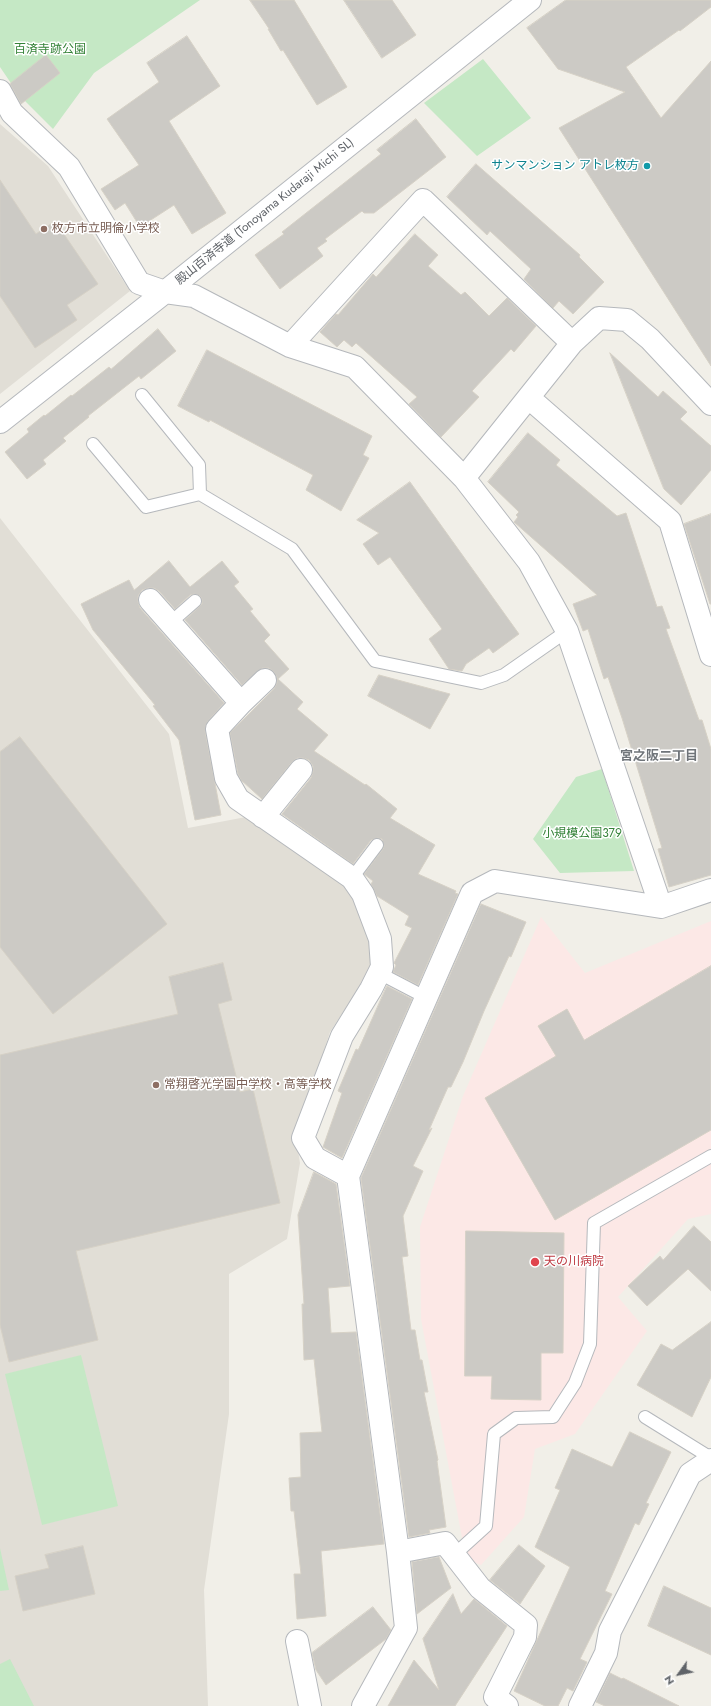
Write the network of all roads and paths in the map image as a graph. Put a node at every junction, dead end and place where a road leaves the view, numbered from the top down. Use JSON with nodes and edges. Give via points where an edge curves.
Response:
{"nodes":[{"id":1,"x":530,"y":0,"type":"edge"},
{"id":2,"x":0,"y":91,"type":"edge"},
{"id":3,"x":165,"y":292,"type":"junction"},
{"id":4,"x":572,"y":343,"type":"junction"},
{"id":5,"x":290,"y":346,"type":"junction"},
{"id":6,"x":142,"y":395,"type":"dead end"},
{"id":7,"x":529,"y":398,"type":"junction"},
{"id":8,"x":711,"y":404,"type":"edge"},
{"id":9,"x":0,"y":422,"type":"edge"},
{"id":10,"x":93,"y":444,"type":"dead end"},
{"id":11,"x":464,"y":478,"type":"junction"},
{"id":12,"x":200,"y":494,"type":"junction"},
{"id":13,"x":150,"y":600,"type":"dead end"},
{"id":14,"x":195,"y":601,"type":"dead end"},
{"id":15,"x":170,"y":623,"type":"junction"},
{"id":16,"x":567,"y":631,"type":"junction"},
{"id":17,"x":711,"y":655,"type":"edge"},
{"id":18,"x":265,"y":680,"type":"dead end"},
{"id":19,"x":241,"y":703,"type":"junction"},
{"id":20,"x":301,"y":770,"type":"dead end"},
{"id":21,"x":263,"y":818,"type":"junction"},
{"id":22,"x":377,"y":845,"type":"dead end"},
{"id":23,"x":352,"y":878,"type":"junction"},
{"id":24,"x":711,"y":890,"type":"edge"},
{"id":25,"x":661,"y":907,"type":"junction"},
{"id":26,"x":379,"y":973,"type":"junction"},
{"id":27,"x":427,"y":998,"type":"junction"},
{"id":28,"x":711,"y":1156,"type":"edge"},
{"id":29,"x":348,"y":1176,"type":"junction"},
{"id":30,"x":645,"y":1417,"type":"dead end"},
{"id":31,"x":711,"y":1459,"type":"edge"},
{"id":32,"x":398,"y":1552,"type":"junction"},
{"id":33,"x":454,"y":1555,"type":"junction"},
{"id":34,"x":297,"y":1641,"type":"dead end"},
{"id":35,"x":310,"y":1706,"type":"edge"},
{"id":36,"x":363,"y":1706,"type":"edge"},
{"id":37,"x":507,"y":1706,"type":"edge"},
{"id":38,"x":580,"y":1706,"type":"edge"}],
"edges":[{"from":1,"to":3,"type":"street","name":"殿山百済寺道 (Tonoyama Kudaraji Michi SL)"},
{"from":2,"to":3,"type":"street","via":[[12,112],[69,167],[139,283]]},
{"from":3,"to":5,"type":"street","via":[[194,296]]},
{"from":3,"to":9,"type":"street","name":"殿山百済寺道 (Tonoyama Kudaraji Michi SL)"},
{"from":4,"to":5,"type":"street","via":[[423,200]]},
{"from":4,"to":7,"type":"street"},
{"from":4,"to":8,"type":"street","via":[[599,318],[627,320],[650,339]]},
{"from":5,"to":11,"type":"street","via":[[355,367]]},
{"from":6,"to":12,"type":"lane","via":[[199,465]]},
{"from":7,"to":11,"type":"street"},
{"from":7,"to":17,"type":"street","via":[[670,522]]},
{"from":10,"to":12,"type":"lane","via":[[146,507]]},
{"from":11,"to":16,"type":"street","via":[[529,562]]},
{"from":12,"to":16,"type":"lane","via":[[292,548],[375,661],[481,683],[504,675]]},
{"from":13,"to":15,"type":"street"},
{"from":14,"to":15,"type":"lane"},
{"from":15,"to":19,"type":"street"},
{"from":16,"to":25,"type":"street","via":[[575,648]]},
{"from":18,"to":19,"type":"street"},
{"from":19,"to":21,"type":"street","via":[[217,729],[226,778],[238,799]]},
{"from":20,"to":21,"type":"street"},
{"from":21,"to":23,"type":"street"},
{"from":22,"to":23,"type":"lane"},
{"from":23,"to":26,"type":"street","via":[[363,894],[380,939],[382,967]]},
{"from":24,"to":25,"type":"street"},
{"from":25,"to":27,"type":"street","via":[[495,881],[472,893]]},
{"from":26,"to":27,"type":"lane"},
{"from":26,"to":29,"type":"street","via":[[342,1036],[303,1138],[315,1158]]},
{"from":27,"to":29,"type":"street"},
{"from":28,"to":33,"type":"lane","via":[[594,1223],[590,1344],[575,1383],[553,1417],[516,1418],[494,1434],[486,1526]]},
{"from":29,"to":32,"type":"street"},
{"from":30,"to":31,"type":"lane"},
{"from":31,"to":38,"type":"street","via":[[690,1474],[610,1631],[606,1653]]},
{"from":32,"to":33,"type":"street","via":[[445,1543]]},
{"from":32,"to":36,"type":"street","via":[[406,1628]]},
{"from":33,"to":37,"type":"street","via":[[480,1588],[526,1625],[525,1637],[494,1697]]},
{"from":34,"to":35,"type":"street"}]}
